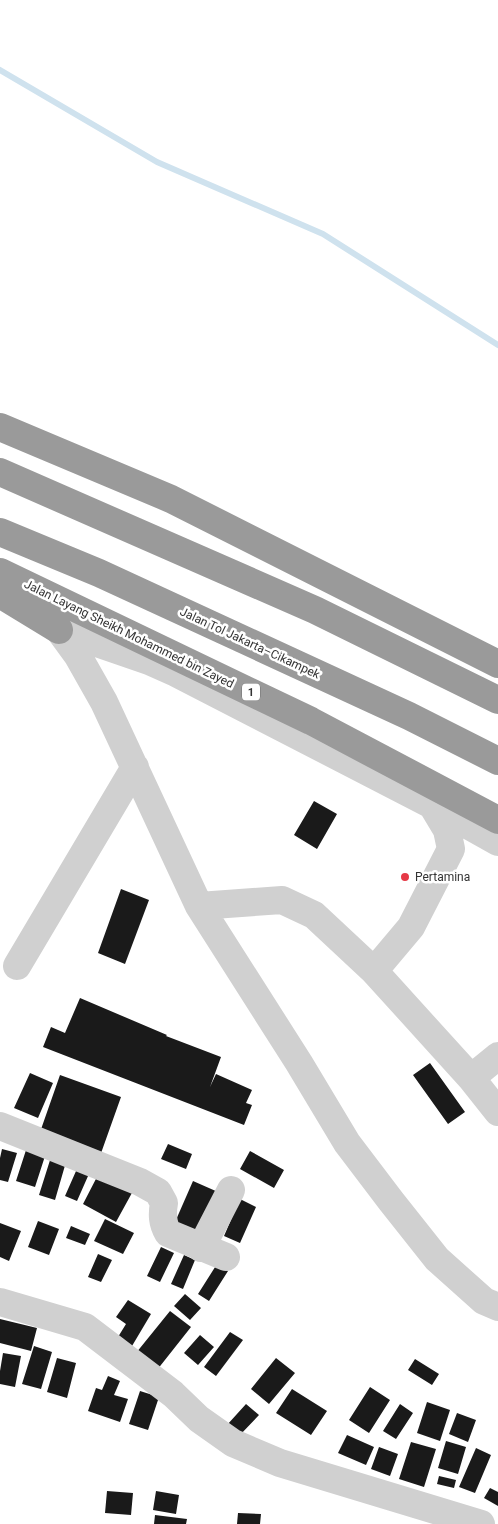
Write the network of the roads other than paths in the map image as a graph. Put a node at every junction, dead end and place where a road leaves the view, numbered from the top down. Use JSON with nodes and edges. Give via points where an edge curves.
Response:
{"nodes":[{"id":1,"x":0,"y":427,"type":"edge"},
{"id":2,"x":0,"y":472,"type":"edge"},
{"id":3,"x":0,"y":532,"type":"edge"},
{"id":4,"x":0,"y":572,"type":"edge"},
{"id":5,"x":0,"y":594,"type":"edge"},
{"id":6,"x":59,"y":630,"type":"junction"},
{"id":7,"x":498,"y":664,"type":"edge"},
{"id":8,"x":498,"y":700,"type":"edge"},
{"id":9,"x":498,"y":761,"type":"edge"},
{"id":10,"x":135,"y":767,"type":"junction"},
{"id":11,"x":432,"y":805,"type":"junction"},
{"id":12,"x":498,"y":820,"type":"edge"},
{"id":13,"x":498,"y":842,"type":"edge"},
{"id":14,"x":199,"y":906,"type":"junction"},
{"id":15,"x":17,"y":966,"type":"dead end"},
{"id":16,"x":374,"y":971,"type":"junction"},
{"id":17,"x":498,"y":1056,"type":"edge"},
{"id":18,"x":471,"y":1078,"type":"junction"},
{"id":19,"x":498,"y":1112,"type":"edge"},
{"id":20,"x":0,"y":1126,"type":"edge"},
{"id":21,"x":231,"y":1190,"type":"dead end"},
{"id":22,"x":0,"y":1302,"type":"edge"},
{"id":23,"x":498,"y":1307,"type":"edge"},
{"id":24,"x":481,"y":1524,"type":"edge"}],
"edges":[{"from":1,"to":7,"type":"highway","via":[[171,499]]},
{"from":2,"to":8,"type":"highway","via":[[315,610]]},
{"from":3,"to":9,"type":"highway","name":"Jalan Tol Jakarta–Cikampek","via":[[99,573],[409,716]]},
{"from":4,"to":12,"type":"highway","name":"Jalan Layang Sheikh Mohammed bin Zayed","number":"1","via":[[310,721]]},
{"from":5,"to":6,"type":"highway"},
{"from":6,"to":10,"type":"street","via":[[104,702]]},
{"from":6,"to":11,"type":"street","via":[[150,661]]},
{"from":10,"to":14,"type":"street"},
{"from":10,"to":15,"type":"street"},
{"from":11,"to":13,"type":"street"},
{"from":11,"to":16,"type":"street","via":[[447,830],[451,849],[411,927]]},
{"from":14,"to":16,"type":"street","via":[[282,900],[314,916]]},
{"from":14,"to":23,"type":"street","via":[[347,1143],[438,1259],[484,1301]]},
{"from":16,"to":18,"type":"street"},
{"from":17,"to":18,"type":"street"},
{"from":18,"to":19,"type":"street"},
{"from":20,"to":21,"type":"street","via":[[158,1192],[164,1203],[164,1226],[168,1233],[213,1252]]},
{"from":22,"to":24,"type":"street","via":[[85,1327],[233,1443],[307,1472]]}]}
